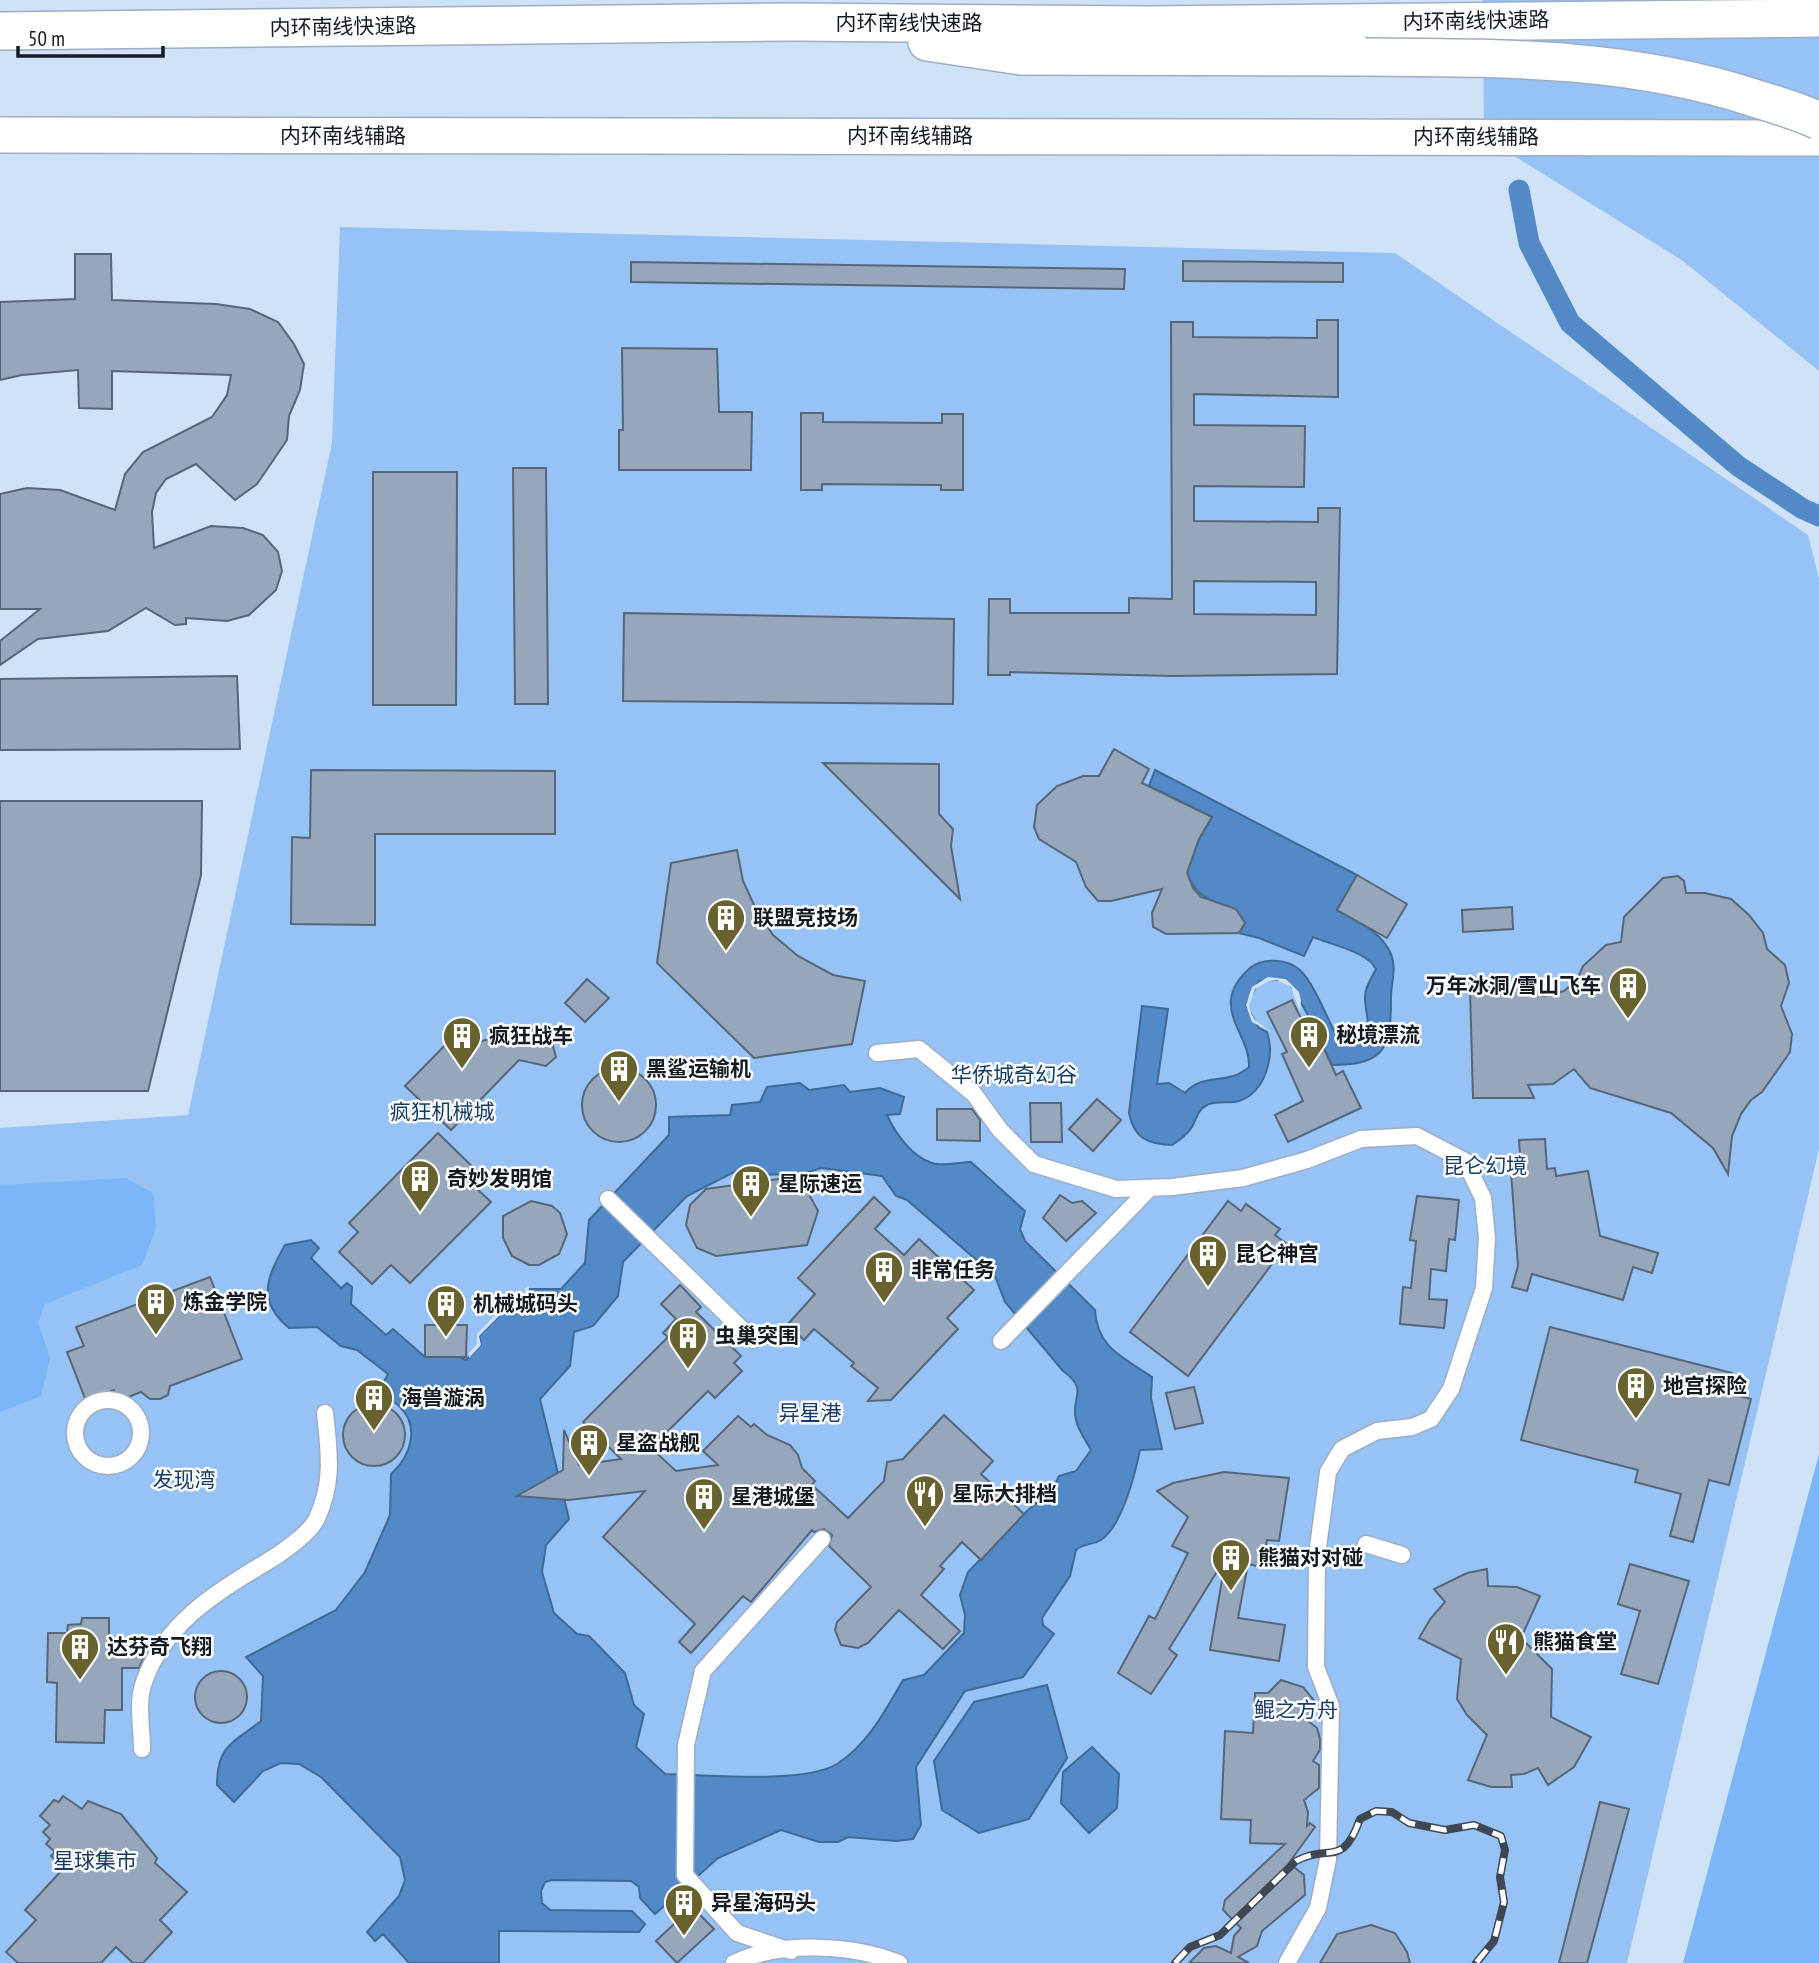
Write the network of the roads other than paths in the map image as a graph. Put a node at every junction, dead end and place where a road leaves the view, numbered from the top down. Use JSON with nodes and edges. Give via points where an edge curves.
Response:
{"nodes":[{"id":1,"x":1819,"y":18,"type":"edge"},
{"id":2,"x":794,"y":22,"type":"junction"},
{"id":3,"x":0,"y":31,"type":"edge"},
{"id":4,"x":1819,"y":109,"type":"edge"},
{"id":5,"x":1819,"y":121,"type":"edge"},
{"id":6,"x":0,"y":135,"type":"edge"},
{"id":7,"x":1641,"y":137,"type":"junction"},
{"id":8,"x":1819,"y":138,"type":"edge"},
{"id":9,"x":877,"y":1053,"type":"dead end"},
{"id":10,"x":1150,"y":1188,"type":"junction"},
{"id":11,"x":608,"y":1199,"type":"dead end"},
{"id":12,"x":753,"y":1340,"type":"dead end"},
{"id":13,"x":1001,"y":1341,"type":"dead end"},
{"id":14,"x":325,"y":1413,"type":"dead end"},
{"id":15,"x":134,"y":1453,"type":"joint"},
{"id":16,"x":822,"y":1539,"type":"dead end"},
{"id":17,"x":1366,"y":1544,"type":"dead end"},
{"id":18,"x":1402,"y":1555,"type":"dead end"},
{"id":19,"x":142,"y":1749,"type":"dead end"},
{"id":20,"x":791,"y":1951,"type":"junction"},
{"id":21,"x":734,"y":1963,"type":"edge"},
{"id":22,"x":899,"y":1963,"type":"edge"},
{"id":23,"x":1287,"y":1963,"type":"edge"}],
"edges":[{"from":1,"to":2,"type":"highway","name":"内环南线快速路","via":[[1148,25]]},
{"from":2,"to":3,"type":"highway","name":"内环南线快速路"},
{"from":2,"to":5,"type":"highway","bridge":true,"via":[[1021,56],[1541,59],[1636,68],[1728,89]]},
{"from":4,"to":7,"type":"main road"},
{"from":6,"to":7,"type":"main road","name":"内环南线辅路"},
{"from":7,"to":8,"type":"main road","name":"内环南线辅路"},
{"from":9,"to":10,"type":"street","via":[[919,1049],[974,1094],[1000,1130],[1034,1164],[1116,1189]]},
{"from":10,"to":13,"type":"street"},
{"from":10,"to":23,"type":"street","via":[[1243,1178],[1361,1139],[1417,1136],[1465,1161],[1483,1198],[1487,1238],[1484,1288],[1451,1389],[1431,1419],[1377,1431],[1342,1449],[1328,1472],[1317,1555],[1316,1667],[1331,1706],[1328,1859],[1318,1908]]},
{"from":11,"to":12,"type":"street"},
{"from":14,"to":19,"type":"street","via":[[331,1472],[317,1521],[280,1555],[226,1586],[184,1618],[142,1687]]},
{"from":15,"to":15,"type":"street","via":[[116,1466],[93,1463],[78,1448],[75,1426],[79,1416],[96,1402],[128,1406],[141,1433]]},
{"from":16,"to":20,"type":"street","via":[[703,1671],[686,1745],[685,1875],[737,1933]]},
{"from":17,"to":18,"type":"street"},
{"from":20,"to":21,"type":"street","via":[[756,1953]]},
{"from":20,"to":22,"type":"street","via":[[879,1955]]}]}
